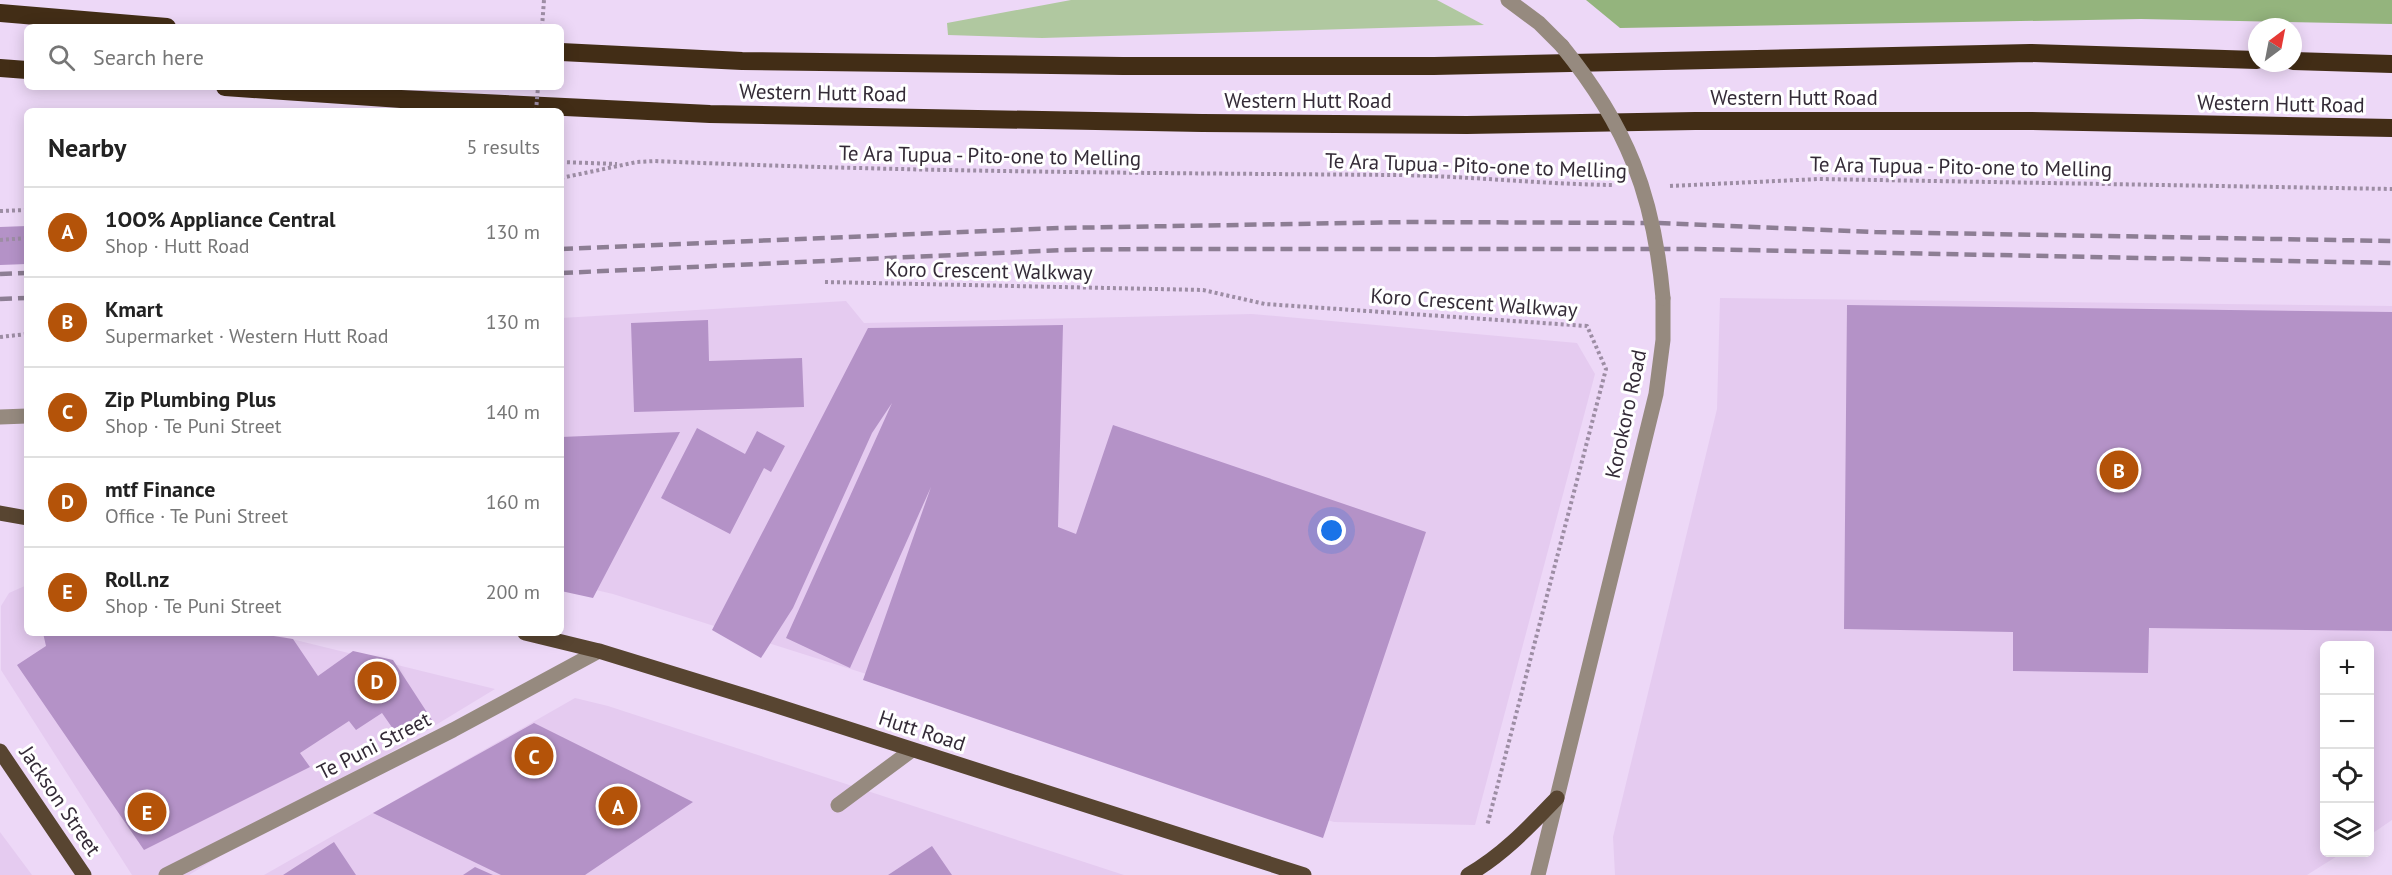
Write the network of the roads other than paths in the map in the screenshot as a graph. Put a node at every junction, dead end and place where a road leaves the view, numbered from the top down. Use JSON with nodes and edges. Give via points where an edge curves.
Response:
{"nodes":[{"id":1,"x":1508,"y":0,"type":"edge"},
{"id":2,"x":0,"y":13,"type":"edge"},
{"id":3,"x":131,"y":24,"type":"edge"},
{"id":4,"x":564,"y":52,"type":"edge"},
{"id":5,"x":2248,"y":60,"type":"edge"},
{"id":6,"x":2302,"y":61,"type":"edge"},
{"id":7,"x":2392,"y":64,"type":"edge"},
{"id":8,"x":0,"y":68,"type":"edge"},
{"id":9,"x":24,"y":70,"type":"edge"},
{"id":10,"x":269,"y":90,"type":"edge"},
{"id":11,"x":2392,"y":128,"type":"edge"},
{"id":12,"x":24,"y":416,"type":"edge"},
{"id":13,"x":0,"y":417,"type":"edge"},
{"id":14,"x":0,"y":513,"type":"edge"},
{"id":15,"x":24,"y":517,"type":"edge"},
{"id":16,"x":537,"y":636,"type":"edge"},
{"id":17,"x":599,"y":651,"type":"junction"},
{"id":18,"x":912,"y":750,"type":"junction"},
{"id":19,"x":0,"y":751,"type":"edge"},
{"id":20,"x":1557,"y":798,"type":"junction"},
{"id":21,"x":838,"y":805,"type":"dead end"},
{"id":22,"x":1472,"y":873,"type":"edge"},
{"id":23,"x":84,"y":875,"type":"edge"},
{"id":24,"x":166,"y":875,"type":"edge"},
{"id":25,"x":1304,"y":875,"type":"edge"},
{"id":26,"x":1538,"y":875,"type":"edge"}],
"edges":[{"from":1,"to":20,"type":"street","name":"Korokoro Road","bridge":true,"via":[[1539,23],[1593,83],[1630,151],[1651,216],[1663,298],[1663,340],[1656,394]]},
{"from":2,"to":3,"type":"highway"},
{"from":4,"to":5,"type":"highway","name":"Western Hutt Road","via":[[742,61],[1123,66],[1434,66],[2030,53]]},
{"from":6,"to":7,"type":"highway","name":"Western Hutt Road"},
{"from":8,"to":9,"type":"highway"},
{"from":10,"to":11,"type":"highway","name":"Western Hutt Road","via":[[780,115],[1467,125],[2009,121]]},
{"from":12,"to":13,"type":"street"},
{"from":14,"to":15,"type":"main road"},
{"from":16,"to":17,"type":"main road","name":"Hutt Road"},
{"from":17,"to":18,"type":"main road","name":"Hutt Road"},
{"from":17,"to":24,"type":"street","name":"Te Puni Street","via":[[453,730]]},
{"from":18,"to":21,"type":"street"},
{"from":18,"to":25,"type":"main road","name":"Hutt Road"},
{"from":19,"to":23,"type":"main road","name":"Jackson Street"},
{"from":20,"to":22,"type":"main road","via":[[1516,841]]},
{"from":20,"to":26,"type":"street","name":"Korokoro Road"}]}
